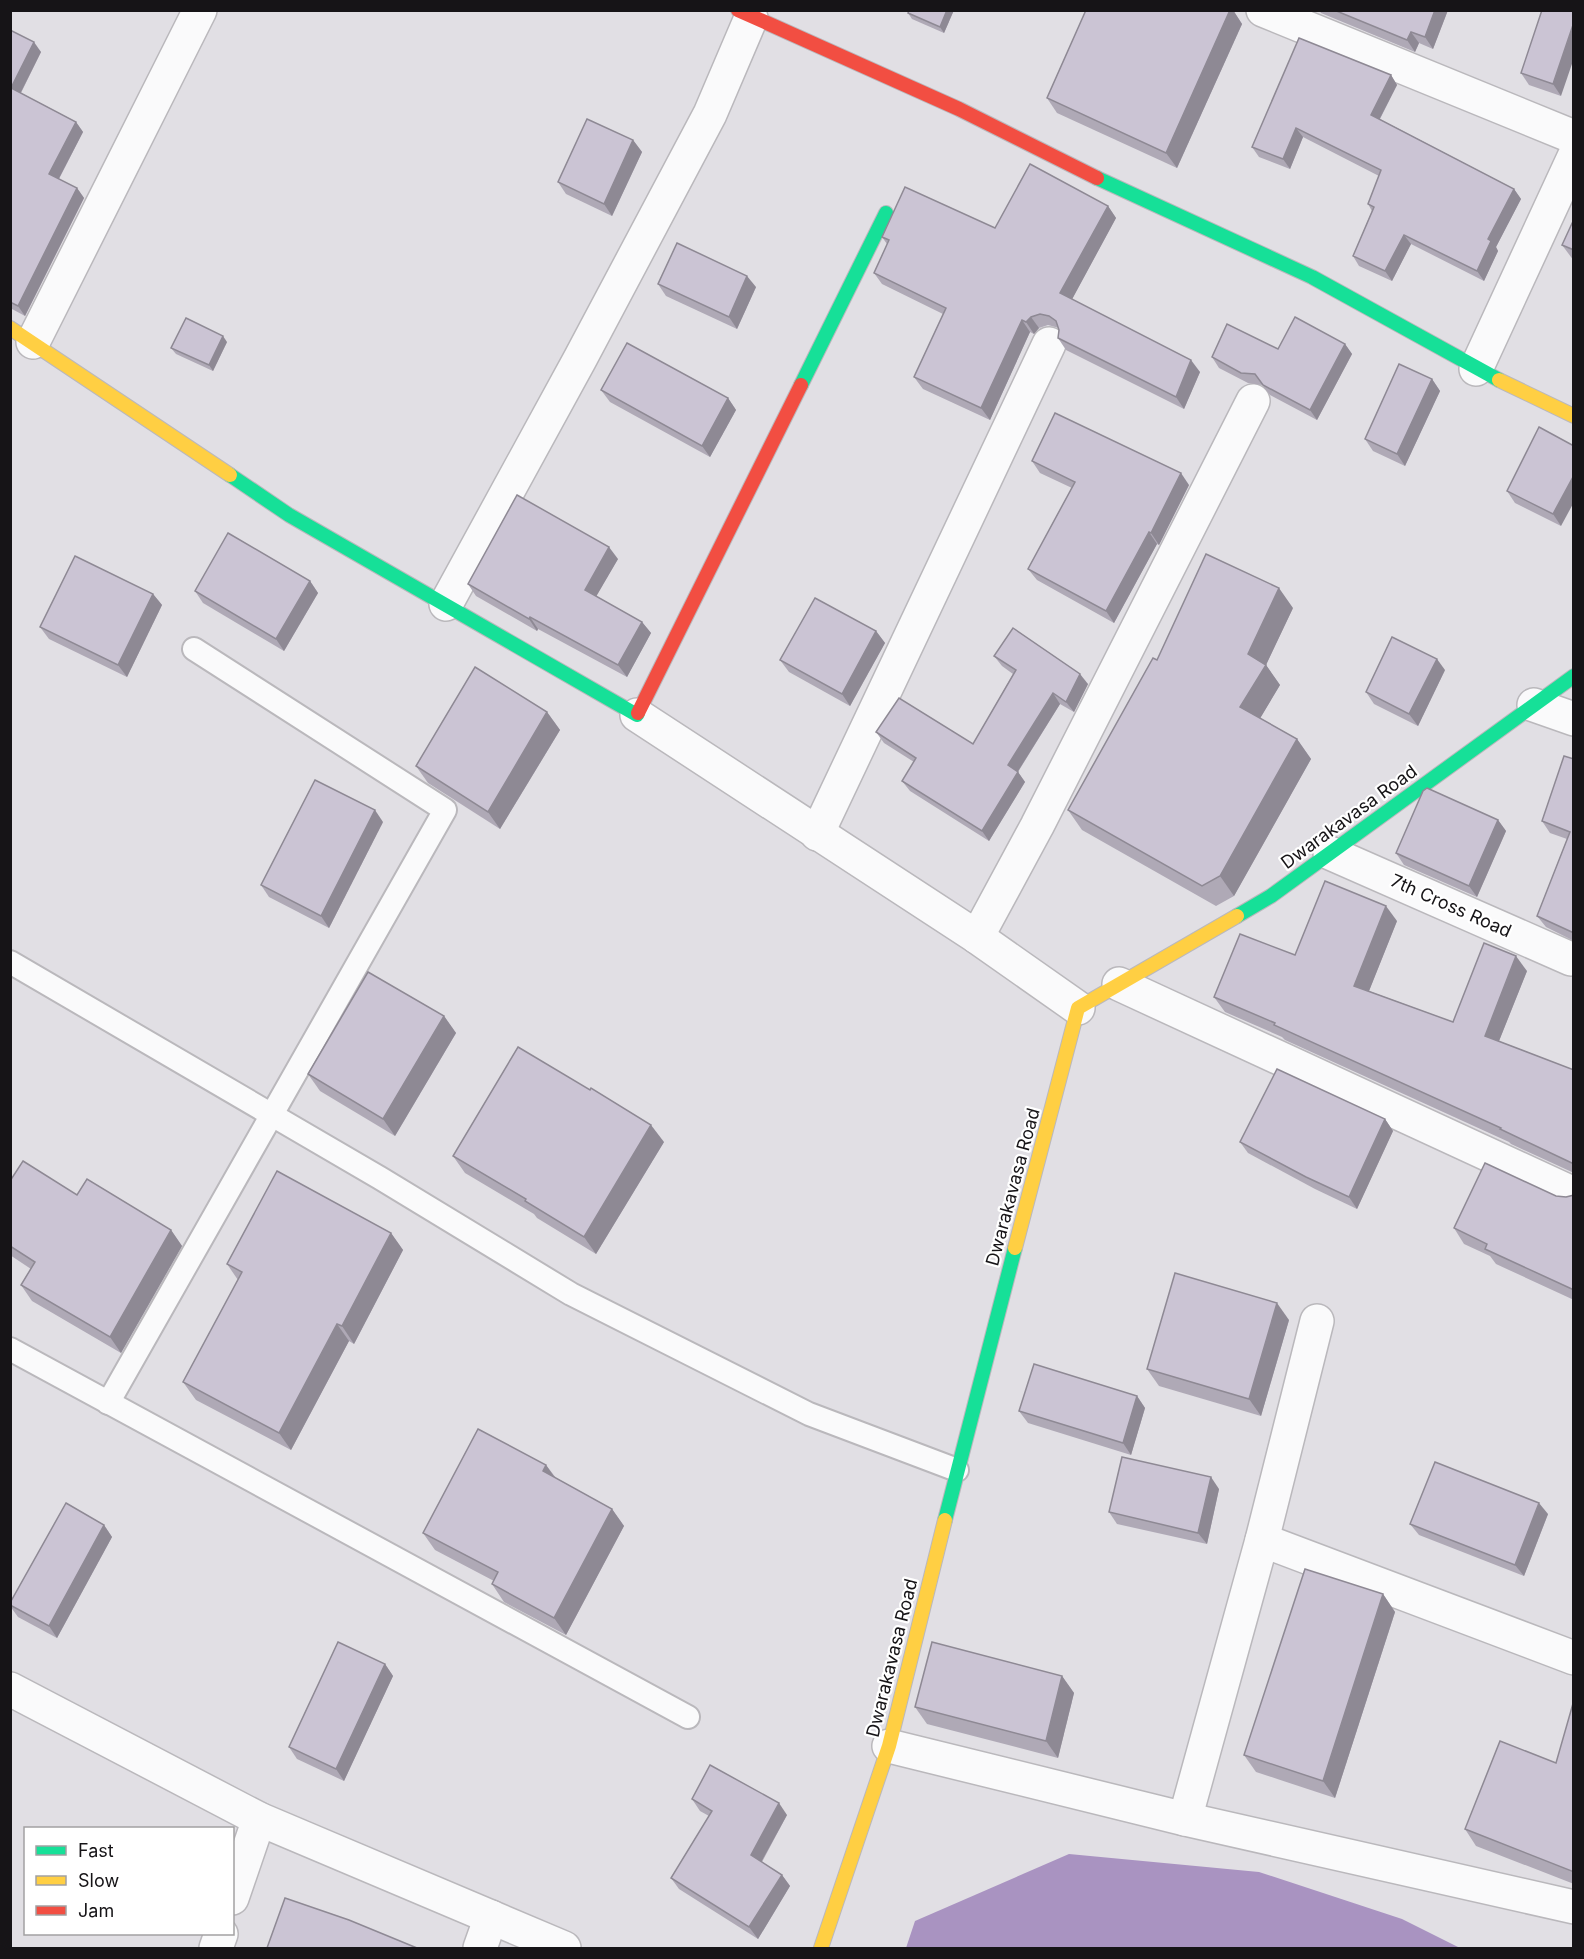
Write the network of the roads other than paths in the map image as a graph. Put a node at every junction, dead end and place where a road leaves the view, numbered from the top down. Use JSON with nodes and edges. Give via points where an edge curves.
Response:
{"nodes":[{"id":1,"x":200,"y":10,"type":"edge"},
{"id":2,"x":1263,"y":10,"type":"edge"},
{"id":3,"x":744,"y":14,"type":"edge"},
{"id":4,"x":1574,"y":137,"type":"edge"},
{"id":5,"x":1574,"y":157,"type":"edge"},
{"id":6,"x":886,"y":213,"type":"dead end"},
{"id":7,"x":22,"y":335,"type":"edge"},
{"id":8,"x":1049,"y":344,"type":"dead end"},
{"id":9,"x":1476,"y":369,"type":"junction"},
{"id":10,"x":1253,"y":401,"type":"dead end"},
{"id":11,"x":1574,"y":416,"type":"edge"},
{"id":12,"x":446,"y":604,"type":"junction"},
{"id":13,"x":194,"y":649,"type":"dead end"},
{"id":14,"x":1574,"y":676,"type":"edge"},
{"id":15,"x":1534,"y":705,"type":"junction"},
{"id":16,"x":637,"y":715,"type":"junction"},
{"id":17,"x":1574,"y":719,"type":"edge"},
{"id":18,"x":817,"y":834,"type":"junction"},
{"id":19,"x":1330,"y":853,"type":"junction"},
{"id":20,"x":977,"y":937,"type":"junction"},
{"id":21,"x":1571,"y":959,"type":"dead end"},
{"id":22,"x":10,"y":962,"type":"edge"},
{"id":23,"x":1119,"y":984,"type":"junction"},
{"id":24,"x":1078,"y":1008,"type":"junction"},
{"id":25,"x":272,"y":1114,"type":"junction"},
{"id":26,"x":1574,"y":1194,"type":"edge"},
{"id":27,"x":1317,"y":1321,"type":"dead end"},
{"id":28,"x":10,"y":1349,"type":"edge"},
{"id":29,"x":108,"y":1402,"type":"junction"},
{"id":30,"x":957,"y":1470,"type":"junction"},
{"id":31,"x":1262,"y":1540,"type":"junction"},
{"id":32,"x":1574,"y":1658,"type":"edge"},
{"id":33,"x":10,"y":1689,"type":"edge"},
{"id":34,"x":688,"y":1717,"type":"dead end"},
{"id":35,"x":889,"y":1746,"type":"junction"},
{"id":36,"x":259,"y":1819,"type":"junction"},
{"id":37,"x":1185,"y":1820,"type":"junction"},
{"id":38,"x":234,"y":1892,"type":"edge"},
{"id":39,"x":1574,"y":1907,"type":"edge"},
{"id":40,"x":491,"y":1917,"type":"junction"},
{"id":41,"x":480,"y":1948,"type":"edge"},
{"id":42,"x":564,"y":1948,"type":"edge"},
{"id":43,"x":821,"y":1948,"type":"edge"}],
"edges":[{"from":1,"to":7,"type":"street"},
{"from":2,"to":4,"type":"street"},
{"from":3,"to":9,"type":"street","via":[[959,109],[1135,197],[1312,277]]},
{"from":3,"to":12,"type":"street","via":[[710,114]]},
{"from":5,"to":9,"type":"street"},
{"from":6,"to":16,"type":"street"},
{"from":7,"to":12,"type":"street","via":[[289,515]]},
{"from":8,"to":18,"type":"street"},
{"from":9,"to":11,"type":"street"},
{"from":10,"to":20,"type":"street"},
{"from":12,"to":16,"type":"street"},
{"from":13,"to":25,"type":"lane","via":[[445,810]]},
{"from":14,"to":15,"type":"street","name":"Dwarakavasa Road"},
{"from":15,"to":17,"type":"street"},
{"from":15,"to":19,"type":"street","name":"Dwarakavasa Road"},
{"from":16,"to":18,"type":"street"},
{"from":18,"to":20,"type":"street"},
{"from":19,"to":21,"type":"street","name":"7th Cross Road"},
{"from":19,"to":23,"type":"street","name":"Dwarakavasa Road","via":[[1271,896]]},
{"from":20,"to":24,"type":"street"},
{"from":22,"to":25,"type":"lane"},
{"from":23,"to":24,"type":"street","name":"Dwarakavasa Road"},
{"from":23,"to":26,"type":"street"},
{"from":24,"to":30,"type":"street","name":"Dwarakavasa Road"},
{"from":25,"to":29,"type":"lane"},
{"from":25,"to":30,"type":"lane","via":[[571,1294],[809,1414]]},
{"from":27,"to":31,"type":"street"},
{"from":28,"to":29,"type":"lane"},
{"from":29,"to":34,"type":"lane"},
{"from":30,"to":35,"type":"street","name":"Dwarakavasa Road"},
{"from":31,"to":32,"type":"street"},
{"from":31,"to":37,"type":"street"},
{"from":33,"to":36,"type":"street"},
{"from":35,"to":37,"type":"street"},
{"from":35,"to":43,"type":"street","name":"Dwarakavasa Road"},
{"from":36,"to":38,"type":"street"},
{"from":36,"to":40,"type":"street"},
{"from":37,"to":39,"type":"street"},
{"from":40,"to":41,"type":"street"},
{"from":40,"to":42,"type":"street"}]}
